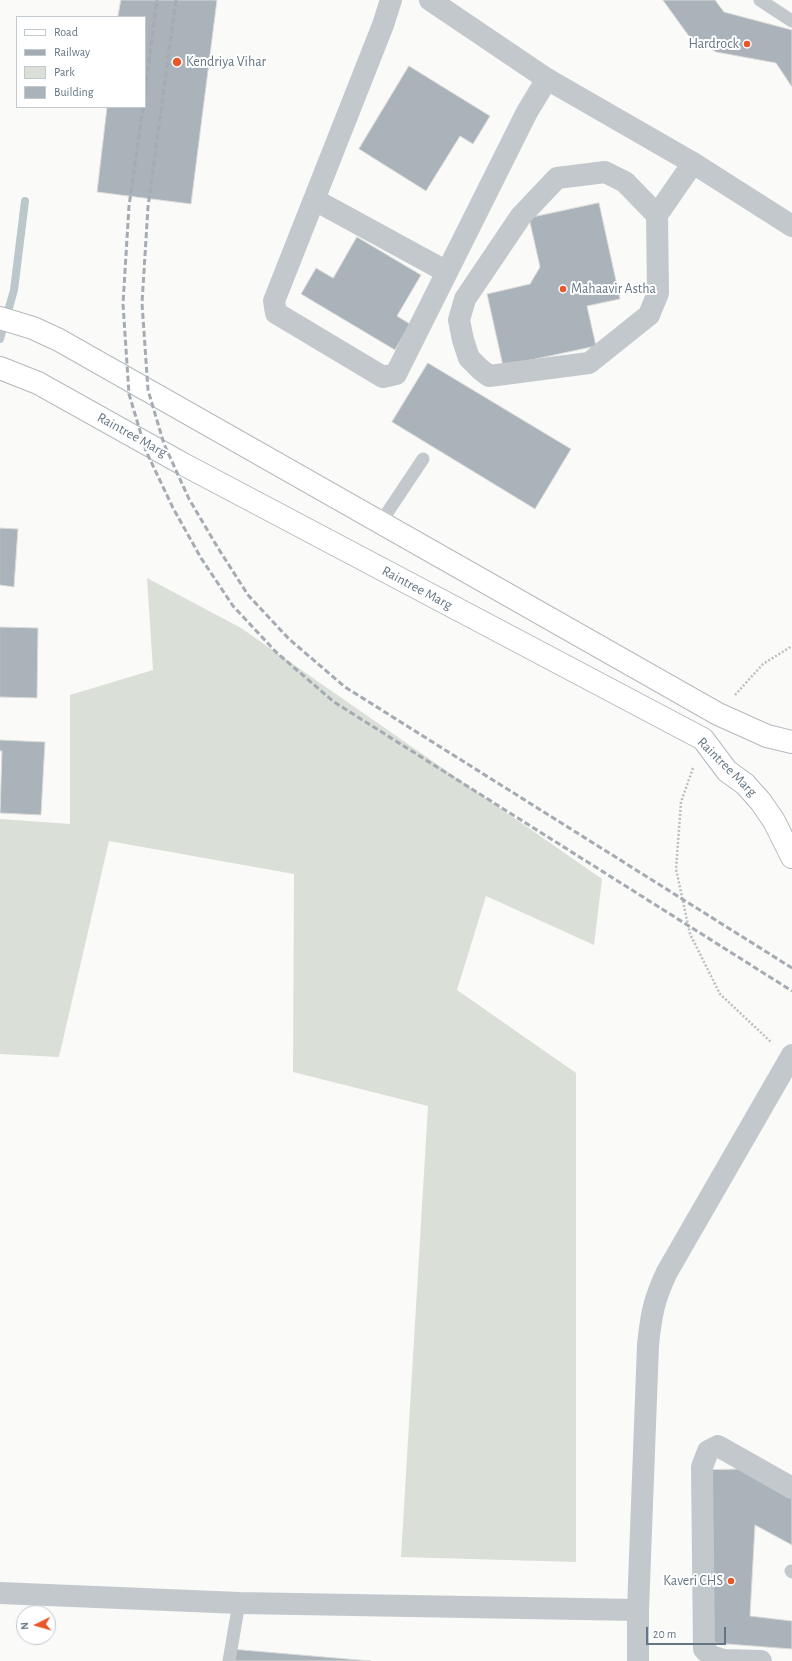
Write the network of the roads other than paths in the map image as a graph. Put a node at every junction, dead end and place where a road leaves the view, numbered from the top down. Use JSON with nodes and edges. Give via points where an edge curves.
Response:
{"nodes":[{"id":1,"x":391,"y":0,"type":"edge"},
{"id":2,"x":430,"y":0,"type":"edge"},
{"id":3,"x":760,"y":0,"type":"edge"},
{"id":4,"x":792,"y":21,"type":"edge"},
{"id":5,"x":547,"y":79,"type":"junction"},
{"id":6,"x":693,"y":164,"type":"junction"},
{"id":7,"x":315,"y":200,"type":"junction"},
{"id":8,"x":657,"y":215,"type":"junction"},
{"id":9,"x":792,"y":226,"type":"edge"},
{"id":10,"x":447,"y":272,"type":"junction"},
{"id":11,"x":0,"y":318,"type":"edge"},
{"id":12,"x":0,"y":368,"type":"edge"},
{"id":13,"x":423,"y":459,"type":"dead end"},
{"id":14,"x":381,"y":522,"type":"junction"},
{"id":15,"x":792,"y":742,"type":"edge"},
{"id":16,"x":792,"y":857,"type":"edge"},
{"id":17,"x":790,"y":1057,"type":"edge"},
{"id":18,"x":792,"y":1488,"type":"edge"},
{"id":19,"x":0,"y":1593,"type":"edge"},
{"id":20,"x":239,"y":1603,"type":"junction"},
{"id":21,"x":638,"y":1610,"type":"junction"},
{"id":22,"x":229,"y":1661,"type":"edge"},
{"id":23,"x":638,"y":1661,"type":"edge"},
{"id":24,"x":761,"y":1661,"type":"edge"}],
"edges":[{"from":1,"to":7,"type":"street"},
{"from":2,"to":5,"type":"street"},
{"from":3,"to":4,"type":"lane"},
{"from":5,"to":6,"type":"street"},
{"from":5,"to":10,"type":"street","via":[[527,112]]},
{"from":6,"to":8,"type":"street"},
{"from":6,"to":9,"type":"street"},
{"from":7,"to":10,"type":"street"},
{"from":7,"to":10,"type":"street","via":[[274,302],[276,313],[383,377],[396,374]]},
{"from":8,"to":8,"type":"street","via":[[658,293],[650,315],[589,364],[489,376],[469,358],[459,320],[465,299],[521,216],[558,178],[605,172],[625,182]]},
{"from":11,"to":14,"type":"main road","via":[[33,328],[59,340]]},
{"from":12,"to":16,"type":"main road","name":"Raintree Marg","via":[[38,383],[183,464],[703,739],[727,771],[745,784],[761,802]]},
{"from":13,"to":14,"type":"lane"},
{"from":14,"to":15,"type":"main road","via":[[718,714],[767,736]]},
{"from":17,"to":21,"type":"street","via":[[657,1292],[650,1317]]},
{"from":18,"to":24,"type":"street","via":[[718,1446],[708,1451],[702,1467],[704,1649],[711,1656],[723,1660]]},
{"from":19,"to":20,"type":"street"},
{"from":20,"to":21,"type":"street"},
{"from":20,"to":22,"type":"lane"},
{"from":21,"to":23,"type":"street"}]}
